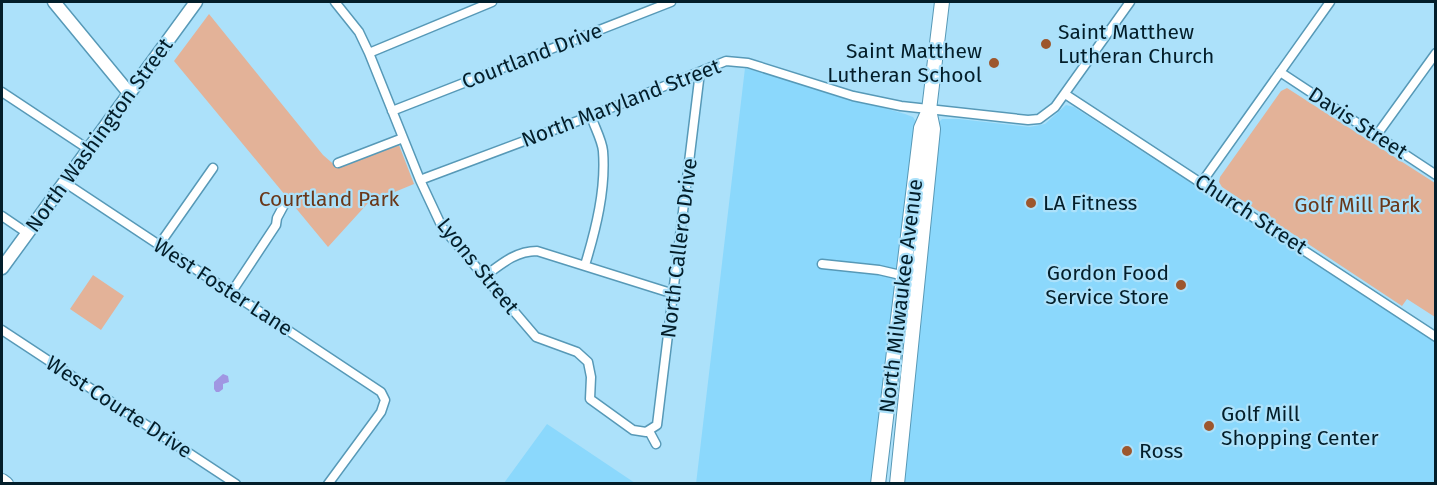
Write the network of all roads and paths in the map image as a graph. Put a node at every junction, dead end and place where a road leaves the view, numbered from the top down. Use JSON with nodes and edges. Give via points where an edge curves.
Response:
{"nodes":[{"id":1,"x":54,"y":2,"type":"edge"},
{"id":2,"x":196,"y":2,"type":"edge"},
{"id":3,"x":335,"y":2,"type":"edge"},
{"id":4,"x":492,"y":2,"type":"edge"},
{"id":5,"x":671,"y":2,"type":"edge"},
{"id":6,"x":942,"y":2,"type":"edge"},
{"id":7,"x":1130,"y":2,"type":"edge"},
{"id":8,"x":1330,"y":2,"type":"edge"},
{"id":9,"x":369,"y":52,"type":"junction"},
{"id":10,"x":1436,"y":53,"type":"edge"},
{"id":11,"x":700,"y":72,"type":"junction"},
{"id":12,"x":1280,"y":72,"type":"junction"},
{"id":13,"x":2,"y":92,"type":"edge"},
{"id":14,"x":129,"y":93,"type":"junction"},
{"id":15,"x":1065,"y":94,"type":"junction"},
{"id":16,"x":929,"y":110,"type":"junction"},
{"id":17,"x":392,"y":111,"type":"junction"},
{"id":18,"x":591,"y":116,"type":"junction"},
{"id":19,"x":1376,"y":136,"type":"junction"},
{"id":20,"x":403,"y":138,"type":"junction"},
{"id":21,"x":88,"y":149,"type":"junction"},
{"id":22,"x":338,"y":163,"type":"dead end"},
{"id":23,"x":213,"y":168,"type":"dead end"},
{"id":24,"x":1436,"y":175,"type":"edge"},
{"id":25,"x":420,"y":180,"type":"junction"},
{"id":26,"x":64,"y":182,"type":"junction"},
{"id":27,"x":1202,"y":182,"type":"junction"},
{"id":28,"x":284,"y":205,"type":"dead end"},
{"id":29,"x":2,"y":216,"type":"edge"},
{"id":30,"x":27,"y":233,"type":"junction"},
{"id":31,"x":159,"y":245,"type":"junction"},
{"id":32,"x":822,"y":264,"type":"dead end"},
{"id":33,"x":585,"y":266,"type":"junction"},
{"id":34,"x":2,"y":268,"type":"edge"},
{"id":35,"x":485,"y":276,"type":"junction"},
{"id":36,"x":911,"y":277,"type":"junction"},
{"id":37,"x":231,"y":293,"type":"junction"},
{"id":38,"x":674,"y":294,"type":"junction"},
{"id":39,"x":2,"y":330,"type":"edge"},
{"id":40,"x":1436,"y":337,"type":"edge"},
{"id":41,"x":649,"y":431,"type":"junction"},
{"id":42,"x":656,"y":444,"type":"dead end"},
{"id":43,"x":2,"y":481,"type":"edge"},
{"id":44,"x":6,"y":483,"type":"edge"},
{"id":45,"x":236,"y":483,"type":"edge"},
{"id":46,"x":328,"y":483,"type":"edge"},
{"id":47,"x":878,"y":483,"type":"edge"},
{"id":48,"x":897,"y":483,"type":"edge"}],
"edges":[{"from":1,"to":14,"type":"street"},
{"from":2,"to":14,"type":"street","name":"North Washington Street"},
{"from":3,"to":9,"type":"street","name":"Lyons Street"},
{"from":4,"to":9,"type":"street"},
{"from":5,"to":17,"type":"street","name":"Courtland Drive"},
{"from":6,"to":16,"type":"main road","name":"North Milwaukee Avenue"},
{"from":7,"to":15,"type":"street","name":"North Maryland Street"},
{"from":8,"to":12,"type":"street"},
{"from":9,"to":17,"type":"street","name":"Lyons Street"},
{"from":10,"to":19,"type":"street"},
{"from":11,"to":16,"type":"street","name":"North Maryland Street","via":[[726,61],[741,62],[861,98]]},
{"from":11,"to":18,"type":"street","name":"North Maryland Street"},
{"from":11,"to":38,"type":"street","name":"North Callero Drive"},
{"from":12,"to":19,"type":"street","name":"Davis Street"},
{"from":12,"to":27,"type":"street"},
{"from":13,"to":21,"type":"street"},
{"from":14,"to":21,"type":"street","name":"North Washington Street"},
{"from":15,"to":16,"type":"street","name":"North Maryland Street","via":[[1039,119]]},
{"from":15,"to":27,"type":"street","name":"Church Street"},
{"from":16,"to":36,"type":"main road","name":"North Milwaukee Avenue","via":[[921,128]]},
{"from":17,"to":20,"type":"street","name":"Lyons Street"},
{"from":18,"to":25,"type":"street","name":"North Maryland Street"},
{"from":18,"to":33,"type":"street","via":[[603,149],[596,227]]},
{"from":19,"to":24,"type":"street","name":"Davis Street"},
{"from":20,"to":22,"type":"street"},
{"from":20,"to":25,"type":"street","name":"Lyons Street"},
{"from":21,"to":26,"type":"street","name":"North Washington Street"},
{"from":23,"to":31,"type":"street"},
{"from":25,"to":35,"type":"street","name":"Lyons Street","via":[[442,227]]},
{"from":26,"to":30,"type":"street","name":"North Washington Street"},
{"from":26,"to":31,"type":"street","name":"West Foster Lane"},
{"from":27,"to":40,"type":"street","name":"Church Street"},
{"from":28,"to":37,"type":"street","via":[[276,225]]},
{"from":29,"to":30,"type":"street"},
{"from":30,"to":34,"type":"street","name":"North Washington Street"},
{"from":31,"to":37,"type":"street","name":"West Foster Lane"},
{"from":32,"to":36,"type":"street"},
{"from":33,"to":35,"type":"street","via":[[527,250]]},
{"from":33,"to":38,"type":"street"},
{"from":35,"to":41,"type":"street","name":"Lyons Street","via":[[536,337],[577,352],[588,362],[590,399],[633,430]]},
{"from":36,"to":47,"type":"main road","name":"North Milwaukee Avenue"},
{"from":36,"to":48,"type":"main road","name":"North Milwaukee Avenue"},
{"from":37,"to":46,"type":"street","name":"West Foster Lane","via":[[381,392],[385,400],[381,412]]},
{"from":38,"to":41,"type":"street","name":"North Callero Drive","via":[[657,425]]},
{"from":39,"to":45,"type":"street","name":"West Courte Drive"},
{"from":41,"to":42,"type":"street"},
{"from":43,"to":44,"type":"main road"}]}
